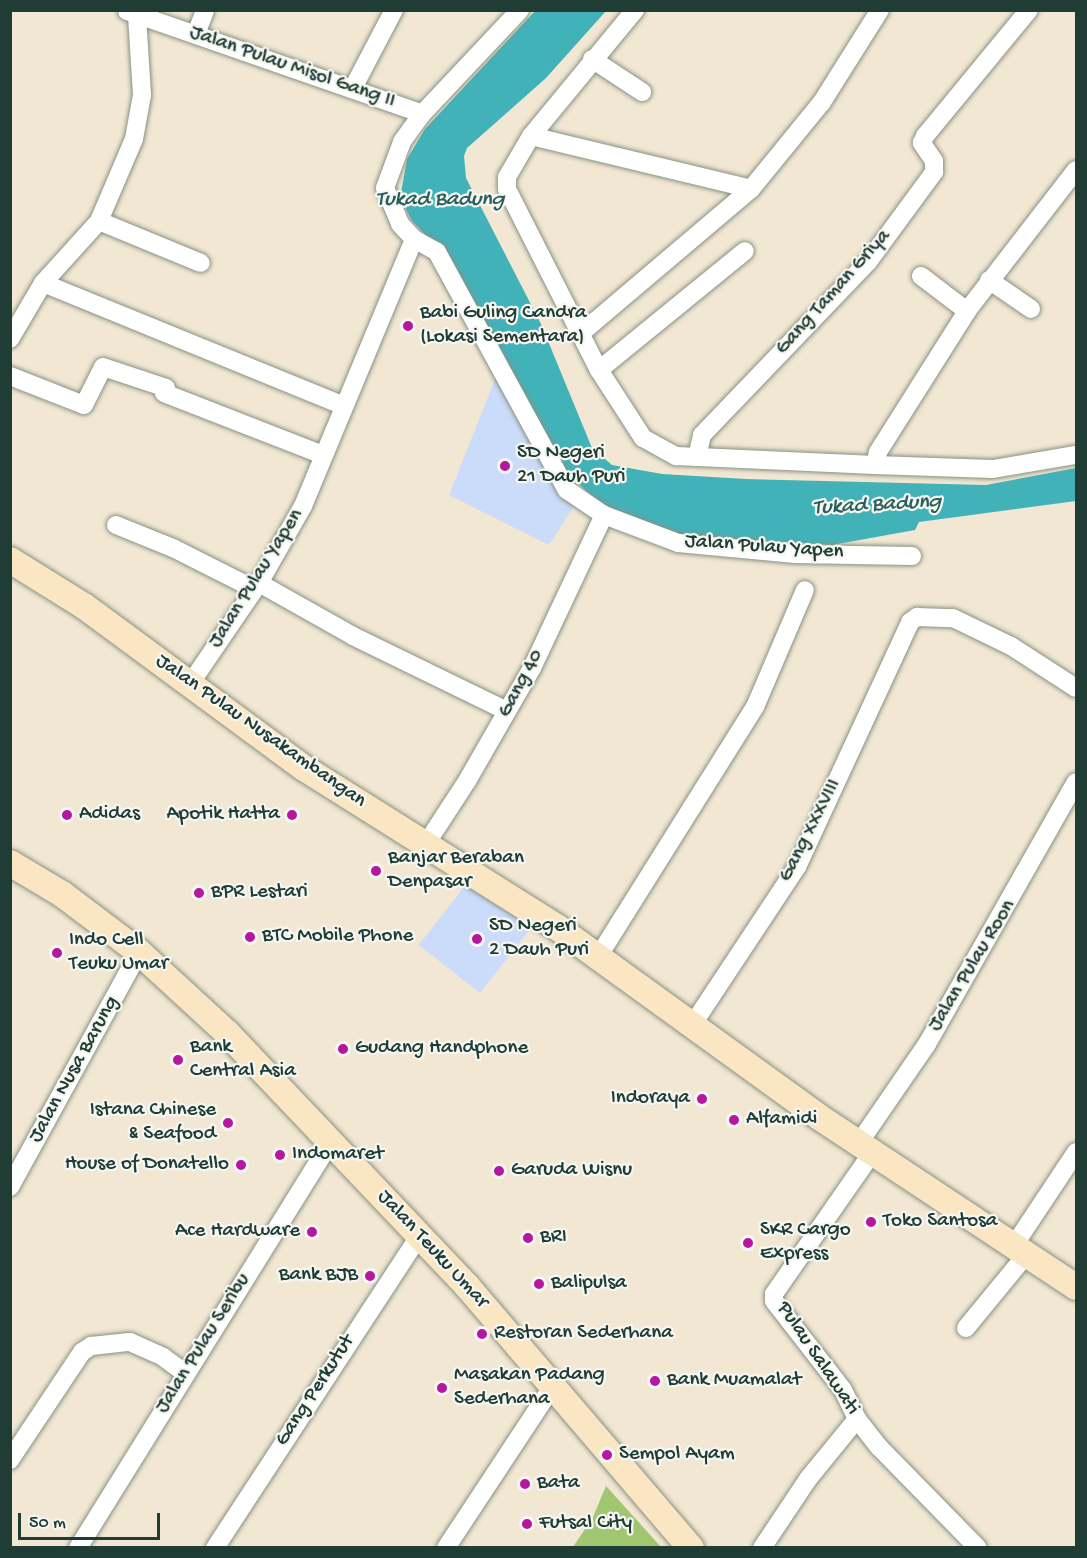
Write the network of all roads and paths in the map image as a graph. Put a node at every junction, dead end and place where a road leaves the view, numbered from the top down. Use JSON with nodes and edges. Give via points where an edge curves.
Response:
{"nodes":[{"id":1,"x":205,"y":10,"type":"edge"},
{"id":2,"x":394,"y":10,"type":"edge"},
{"id":3,"x":520,"y":10,"type":"edge"},
{"id":4,"x":634,"y":10,"type":"edge"},
{"id":5,"x":880,"y":10,"type":"edge"},
{"id":6,"x":1029,"y":10,"type":"edge"},
{"id":7,"x":132,"y":13,"type":"edge"},
{"id":8,"x":196,"y":34,"type":"junction"},
{"id":9,"x":592,"y":58,"type":"junction"},
{"id":10,"x":353,"y":88,"type":"junction"},
{"id":11,"x":642,"y":92,"type":"dead end"},
{"id":12,"x":422,"y":114,"type":"junction"},
{"id":13,"x":531,"y":136,"type":"junction"},
{"id":14,"x":1077,"y":170,"type":"edge"},
{"id":15,"x":751,"y":189,"type":"junction"},
{"id":16,"x":99,"y":220,"type":"junction"},
{"id":17,"x":414,"y":239,"type":"junction"},
{"id":18,"x":744,"y":251,"type":"dead end"},
{"id":19,"x":201,"y":263,"type":"dead end"},
{"id":20,"x":921,"y":276,"type":"dead end"},
{"id":21,"x":989,"y":280,"type":"junction"},
{"id":22,"x":43,"y":283,"type":"junction"},
{"id":23,"x":1030,"y":309,"type":"dead end"},
{"id":24,"x":967,"y":311,"type":"junction"},
{"id":25,"x":580,"y":334,"type":"junction"},
{"id":26,"x":10,"y":339,"type":"edge"},
{"id":27,"x":599,"y":370,"type":"junction"},
{"id":28,"x":10,"y":376,"type":"edge"},
{"id":29,"x":344,"y":406,"type":"junction"},
{"id":30,"x":323,"y":455,"type":"junction"},
{"id":31,"x":1077,"y":455,"type":"edge"},
{"id":32,"x":697,"y":457,"type":"junction"},
{"id":33,"x":875,"y":465,"type":"junction"},
{"id":34,"x":604,"y":515,"type":"junction"},
{"id":35,"x":116,"y":525,"type":"dead end"},
{"id":36,"x":912,"y":556,"type":"dead end"},
{"id":37,"x":10,"y":560,"type":"edge"},
{"id":38,"x":257,"y":586,"type":"junction"},
{"id":39,"x":805,"y":590,"type":"dead end"},
{"id":40,"x":190,"y":684,"type":"junction"},
{"id":41,"x":1077,"y":688,"type":"edge"},
{"id":42,"x":507,"y":711,"type":"junction"},
{"id":43,"x":1077,"y":782,"type":"edge"},
{"id":44,"x":426,"y":844,"type":"junction"},
{"id":45,"x":10,"y":863,"type":"edge"},
{"id":46,"x":139,"y":952,"type":"junction"},
{"id":47,"x":598,"y":957,"type":"junction"},
{"id":48,"x":691,"y":1027,"type":"junction"},
{"id":49,"x":331,"y":1141,"type":"junction"},
{"id":50,"x":866,"y":1148,"type":"junction"},
{"id":51,"x":1077,"y":1152,"type":"edge"},
{"id":52,"x":10,"y":1187,"type":"edge"},
{"id":53,"x":419,"y":1236,"type":"junction"},
{"id":54,"x":1019,"y":1251,"type":"junction"},
{"id":55,"x":1077,"y":1287,"type":"edge"},
{"id":56,"x":966,"y":1328,"type":"dead end"},
{"id":57,"x":185,"y":1373,"type":"junction"},
{"id":58,"x":553,"y":1386,"type":"junction"},
{"id":59,"x":857,"y":1419,"type":"junction"},
{"id":60,"x":10,"y":1460,"type":"edge"},
{"id":61,"x":78,"y":1548,"type":"edge"},
{"id":62,"x":214,"y":1548,"type":"edge"},
{"id":63,"x":446,"y":1548,"type":"edge"},
{"id":64,"x":691,"y":1548,"type":"edge"},
{"id":65,"x":762,"y":1548,"type":"edge"},
{"id":66,"x":978,"y":1548,"type":"edge"}],
"edges":[{"from":1,"to":8,"type":"street"},
{"from":2,"to":10,"type":"street"},
{"from":3,"to":12,"type":"street","name":"Jalan Pulau Yapen"},
{"from":4,"to":9,"type":"street"},
{"from":5,"to":15,"type":"street","via":[[822,102]]},
{"from":6,"to":32,"type":"street","name":"Gang Taman Griya","via":[[925,135],[922,143],[934,161],[934,172],[868,262],[702,435]]},
{"from":7,"to":8,"type":"street","name":"Jalan Pulau Misol Gang II"},
{"from":7,"to":16,"type":"street","via":[[142,95],[134,139]]},
{"from":8,"to":10,"type":"street","name":"Jalan Pulau Misol Gang II"},
{"from":9,"to":11,"type":"street"},
{"from":9,"to":13,"type":"street"},
{"from":10,"to":12,"type":"street","name":"Jalan Pulau Misol Gang II"},
{"from":12,"to":17,"type":"street","name":"Jalan Pulau Yapen","via":[[402,142],[385,188],[394,214]]},
{"from":13,"to":15,"type":"street"},
{"from":13,"to":25,"type":"street","via":[[507,177],[507,189]]},
{"from":14,"to":21,"type":"street"},
{"from":15,"to":25,"type":"street"},
{"from":16,"to":19,"type":"street"},
{"from":16,"to":22,"type":"street"},
{"from":17,"to":29,"type":"street","name":"Jalan Pulau Yapen"},
{"from":17,"to":34,"type":"street","name":"Jalan Pulau Yapen","via":[[437,252],[567,490]]},
{"from":18,"to":27,"type":"street"},
{"from":20,"to":24,"type":"street"},
{"from":21,"to":23,"type":"street"},
{"from":21,"to":24,"type":"street"},
{"from":22,"to":26,"type":"street"},
{"from":22,"to":29,"type":"street"},
{"from":24,"to":33,"type":"street","via":[[878,452]]},
{"from":25,"to":27,"type":"street"},
{"from":27,"to":32,"type":"street","via":[[648,443],[676,456]]},
{"from":28,"to":30,"type":"street","via":[[84,405],[103,367],[166,388],[164,393]]},
{"from":29,"to":30,"type":"street","name":"Jalan Pulau Yapen"},
{"from":30,"to":38,"type":"street","name":"Jalan Pulau Yapen","via":[[303,506]]},
{"from":31,"to":33,"type":"street","via":[[993,469]]},
{"from":32,"to":33,"type":"street"},
{"from":34,"to":36,"type":"street","name":"Jalan Pulau Yapen","via":[[678,543],[714,548]]},
{"from":34,"to":42,"type":"street","name":"Gang 40"},
{"from":35,"to":38,"type":"street"},
{"from":37,"to":40,"type":"street","name":"Jalan Pulau Nusakambangan","via":[[84,606]]},
{"from":38,"to":40,"type":"street","name":"Jalan Pulau Yapen"},
{"from":38,"to":42,"type":"street"},
{"from":39,"to":47,"type":"street","via":[[755,707],[708,788]]},
{"from":40,"to":44,"type":"street","name":"Jalan Pulau Nusakambangan","via":[[304,768]]},
{"from":41,"to":48,"type":"street","name":"Gang XXXVIII","via":[[1011,646],[953,618],[917,616],[910,622],[797,867]]},
{"from":42,"to":44,"type":"street","name":"Gang 40"},
{"from":43,"to":50,"type":"street","name":"Jalan Pulau Roon"},
{"from":44,"to":47,"type":"street","name":"Jalan Pulau Nusakambangan"},
{"from":45,"to":46,"type":"street","name":"Jalan Teuku Umar","via":[[62,894]]},
{"from":46,"to":49,"type":"street","name":"Jalan Teuku Umar","via":[[227,1033]]},
{"from":46,"to":52,"type":"street","name":"Jalan Nusa Barung"},
{"from":47,"to":48,"type":"street","name":"Jalan Pulau Nusakambangan"},
{"from":48,"to":50,"type":"street","name":"Jalan Pulau Nusakambangan"},
{"from":49,"to":53,"type":"street","name":"Jalan Teuku Umar"},
{"from":49,"to":57,"type":"street","name":"Jalan Pulau Seribu"},
{"from":50,"to":54,"type":"street","name":"Jalan Pulau Nusakambangan"},
{"from":50,"to":59,"type":"street","name":"Pulau Salawati","via":[[774,1294],[774,1301],[843,1390]]},
{"from":51,"to":54,"type":"street"},
{"from":53,"to":58,"type":"street","name":"Jalan Teuku Umar"},
{"from":53,"to":62,"type":"street","name":"Gang Perkutut"},
{"from":54,"to":55,"type":"street","name":"Jalan Pulau Nusakambangan"},
{"from":54,"to":56,"type":"street"},
{"from":57,"to":60,"type":"street","via":[[163,1357],[130,1342],[91,1346],[82,1352]]},
{"from":57,"to":61,"type":"street","name":"Jalan Pulau Seribu"},
{"from":58,"to":63,"type":"street"},
{"from":58,"to":64,"type":"street","name":"Jalan Teuku Umar"},
{"from":59,"to":65,"type":"street","via":[[808,1479]]},
{"from":59,"to":66,"type":"street","name":"Pulau Salawati","via":[[901,1473]]}]}
